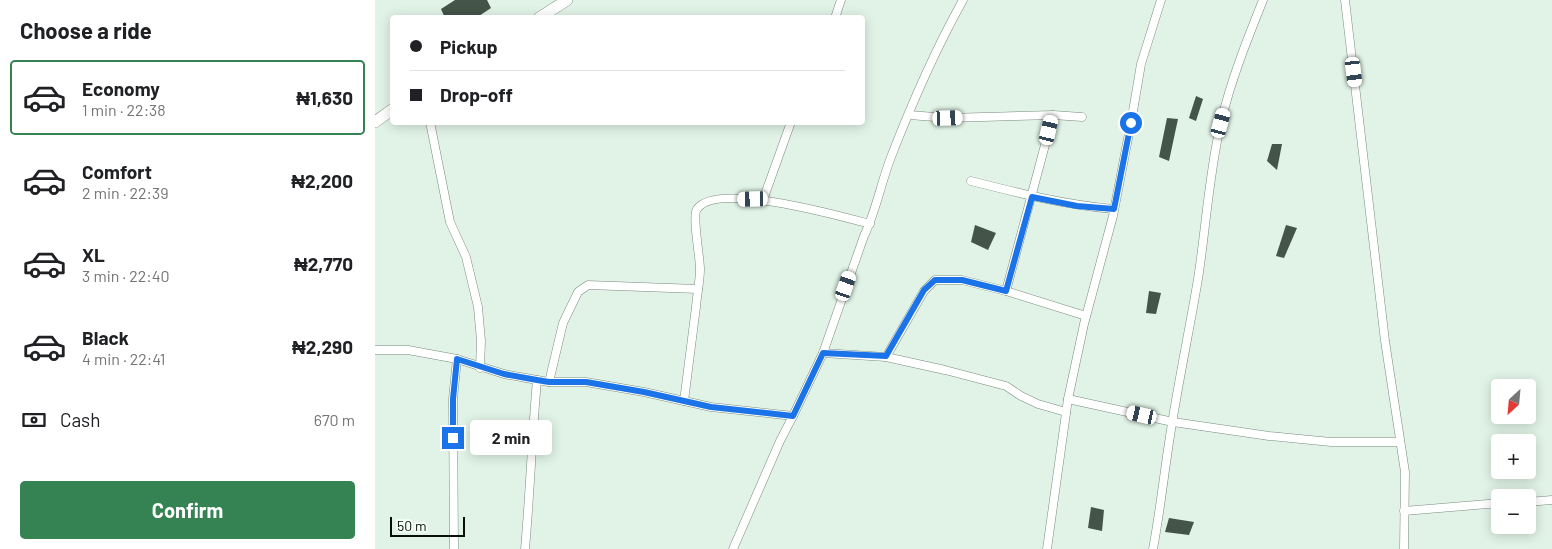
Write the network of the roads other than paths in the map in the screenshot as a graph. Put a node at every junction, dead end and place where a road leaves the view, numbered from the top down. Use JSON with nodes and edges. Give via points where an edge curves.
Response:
{"nodes":[{"id":1,"x":567,"y":0,"type":"edge"},
{"id":2,"x":841,"y":0,"type":"edge"},
{"id":3,"x":963,"y":0,"type":"edge"},
{"id":4,"x":1161,"y":0,"type":"edge"},
{"id":5,"x":1263,"y":0,"type":"edge"},
{"id":6,"x":1345,"y":0,"type":"edge"},
{"id":7,"x":544,"y":15,"type":"edge"},
{"id":8,"x":836,"y":15,"type":"edge"},
{"id":9,"x":390,"y":111,"type":"edge"},
{"id":10,"x":909,"y":115,"type":"junction"},
{"id":11,"x":1053,"y":115,"type":"junction"},
{"id":12,"x":1082,"y":118,"type":"dead end"},
{"id":13,"x":375,"y":122,"type":"edge"},
{"id":14,"x":431,"y":125,"type":"edge"},
{"id":15,"x":790,"y":125,"type":"edge"},
{"id":16,"x":971,"y":181,"type":"dead end"},
{"id":17,"x":1032,"y":197,"type":"junction"},
{"id":18,"x":763,"y":200,"type":"junction"},
{"id":19,"x":1114,"y":209,"type":"junction"},
{"id":20,"x":869,"y":224,"type":"junction"},
{"id":21,"x":698,"y":289,"type":"junction"},
{"id":22,"x":1006,"y":291,"type":"junction"},
{"id":23,"x":1087,"y":316,"type":"junction"},
{"id":24,"x":375,"y":350,"type":"edge"},
{"id":25,"x":823,"y":353,"type":"junction"},
{"id":26,"x":886,"y":356,"type":"junction"},
{"id":27,"x":457,"y":359,"type":"junction"},
{"id":28,"x":480,"y":368,"type":"junction"},
{"id":29,"x":537,"y":380,"type":"junction"},
{"id":30,"x":549,"y":382,"type":"junction"},
{"id":31,"x":1068,"y":399,"type":"junction"},
{"id":32,"x":684,"y":401,"type":"junction"},
{"id":33,"x":1066,"y":412,"type":"junction"},
{"id":34,"x":793,"y":416,"type":"junction"},
{"id":35,"x":1173,"y":422,"type":"junction"},
{"id":36,"x":1400,"y":442,"type":"junction"},
{"id":37,"x":1552,"y":500,"type":"edge"},
{"id":38,"x":1536,"y":501,"type":"edge"},
{"id":39,"x":1491,"y":504,"type":"edge"},
{"id":40,"x":1404,"y":511,"type":"junction"},
{"id":41,"x":454,"y":549,"type":"edge"},
{"id":42,"x":525,"y":549,"type":"edge"},
{"id":43,"x":733,"y":549,"type":"edge"},
{"id":44,"x":1047,"y":549,"type":"edge"},
{"id":45,"x":1153,"y":549,"type":"edge"},
{"id":46,"x":1404,"y":549,"type":"edge"}],
"edges":[{"from":1,"to":7,"type":"street"},
{"from":2,"to":8,"type":"street"},
{"from":3,"to":10,"type":"street","via":[[922,80]]},
{"from":4,"to":19,"type":"street","via":[[1141,64]]},
{"from":5,"to":35,"type":"street","via":[[1238,64],[1221,123]]},
{"from":6,"to":36,"type":"street"},
{"from":9,"to":13,"type":"street"},
{"from":10,"to":11,"type":"street","via":[[948,118]]},
{"from":10,"to":20,"type":"street"},
{"from":11,"to":12,"type":"street"},
{"from":11,"to":17,"type":"street"},
{"from":14,"to":28,"type":"street","via":[[450,222],[466,258],[478,307]]},
{"from":15,"to":18,"type":"street"},
{"from":16,"to":17,"type":"street"},
{"from":17,"to":19,"type":"street"},
{"from":17,"to":22,"type":"street"},
{"from":18,"to":20,"type":"street","via":[[810,208]]},
{"from":18,"to":21,"type":"street","via":[[703,202],[696,210]]},
{"from":19,"to":23,"type":"street"},
{"from":20,"to":25,"type":"street"},
{"from":21,"to":30,"type":"street","via":[[588,286],[578,292],[563,323]]},
{"from":21,"to":32,"type":"street"},
{"from":22,"to":23,"type":"street"},
{"from":22,"to":26,"type":"street","via":[[962,280],[935,280],[924,290]]},
{"from":23,"to":31,"type":"street"},
{"from":24,"to":27,"type":"street","via":[[408,350]]},
{"from":25,"to":26,"type":"street"},
{"from":25,"to":34,"type":"street"},
{"from":26,"to":33,"type":"street","via":[[1006,386],[1039,404]]},
{"from":27,"to":28,"type":"street"},
{"from":27,"to":41,"type":"street","via":[[453,399]]},
{"from":28,"to":29,"type":"street"},
{"from":29,"to":30,"type":"street"},
{"from":29,"to":42,"type":"street"},
{"from":30,"to":32,"type":"street","via":[[586,382]]},
{"from":31,"to":33,"type":"street"},
{"from":31,"to":35,"type":"street"},
{"from":32,"to":34,"type":"street"},
{"from":33,"to":44,"type":"street"},
{"from":34,"to":43,"type":"street"},
{"from":35,"to":36,"type":"street","via":[[1331,442]]},
{"from":35,"to":45,"type":"street"},
{"from":36,"to":40,"type":"street","via":[[1405,472]]},
{"from":37,"to":38,"type":"street"},
{"from":39,"to":40,"type":"street"},
{"from":40,"to":46,"type":"street"}]}
